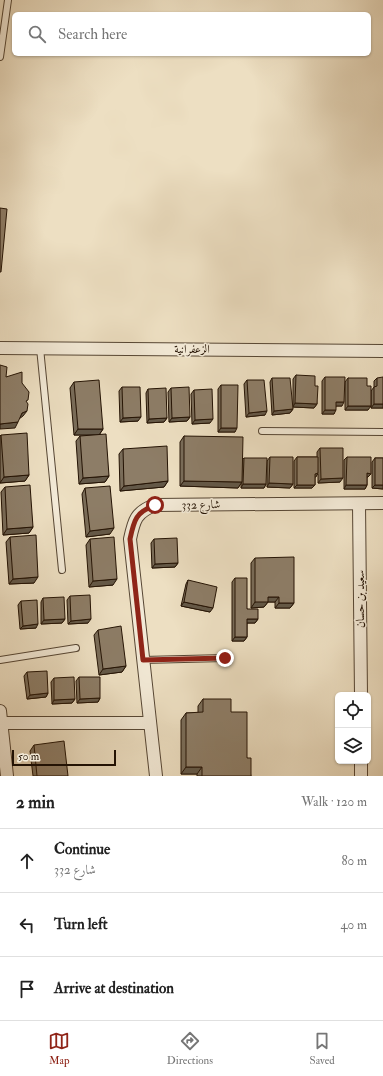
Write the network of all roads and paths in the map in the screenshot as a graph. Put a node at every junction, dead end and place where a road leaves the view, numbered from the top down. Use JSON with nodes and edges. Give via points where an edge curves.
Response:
{"nodes":[{"id":1,"x":8,"y":0,"type":"edge"},
{"id":2,"x":0,"y":57,"type":"edge"},
{"id":3,"x":0,"y":348,"type":"edge"},
{"id":4,"x":40,"y":348,"type":"junction"},
{"id":5,"x":383,"y":351,"type":"edge"},
{"id":6,"x":262,"y":431,"type":"dead end"},
{"id":7,"x":383,"y":432,"type":"edge"},
{"id":8,"x":383,"y":503,"type":"edge"},
{"id":9,"x":359,"y":504,"type":"junction"},
{"id":10,"x":62,"y":570,"type":"dead end"},
{"id":11,"x":76,"y":648,"type":"dead end"},
{"id":12,"x":225,"y":658,"type":"dead end"},
{"id":13,"x":0,"y":660,"type":"edge"},
{"id":14,"x":143,"y":660,"type":"junction"},
{"id":15,"x":361,"y":692,"type":"edge"},
{"id":16,"x":0,"y":719,"type":"edge"},
{"id":17,"x":150,"y":723,"type":"junction"},
{"id":18,"x":361,"y":764,"type":"edge"},
{"id":19,"x":7,"y":776,"type":"edge"},
{"id":20,"x":156,"y":776,"type":"edge"},
{"id":21,"x":362,"y":776,"type":"edge"}],
"edges":[{"from":1,"to":2,"type":"lane"},
{"from":3,"to":4,"type":"street","name":"الزعفرانية"},
{"from":4,"to":5,"type":"street","name":"الزعفرانية"},
{"from":4,"to":10,"type":"lane"},
{"from":6,"to":7,"type":"lane"},
{"from":8,"to":9,"type":"street","name":"شارع 332"},
{"from":9,"to":14,"type":"street","name":"شارع 332","via":[[155,505],[144,509],[136,516],[130,539]]},
{"from":9,"to":15,"type":"street","name":"سعيد بن حسان"},
{"from":11,"to":13,"type":"lane"},
{"from":12,"to":14,"type":"lane"},
{"from":14,"to":17,"type":"street","name":"شارع 332"},
{"from":16,"to":17,"type":"street"},
{"from":16,"to":19,"type":"street"},
{"from":17,"to":20,"type":"street","name":"شارع 332"},
{"from":18,"to":21,"type":"street"}]}
